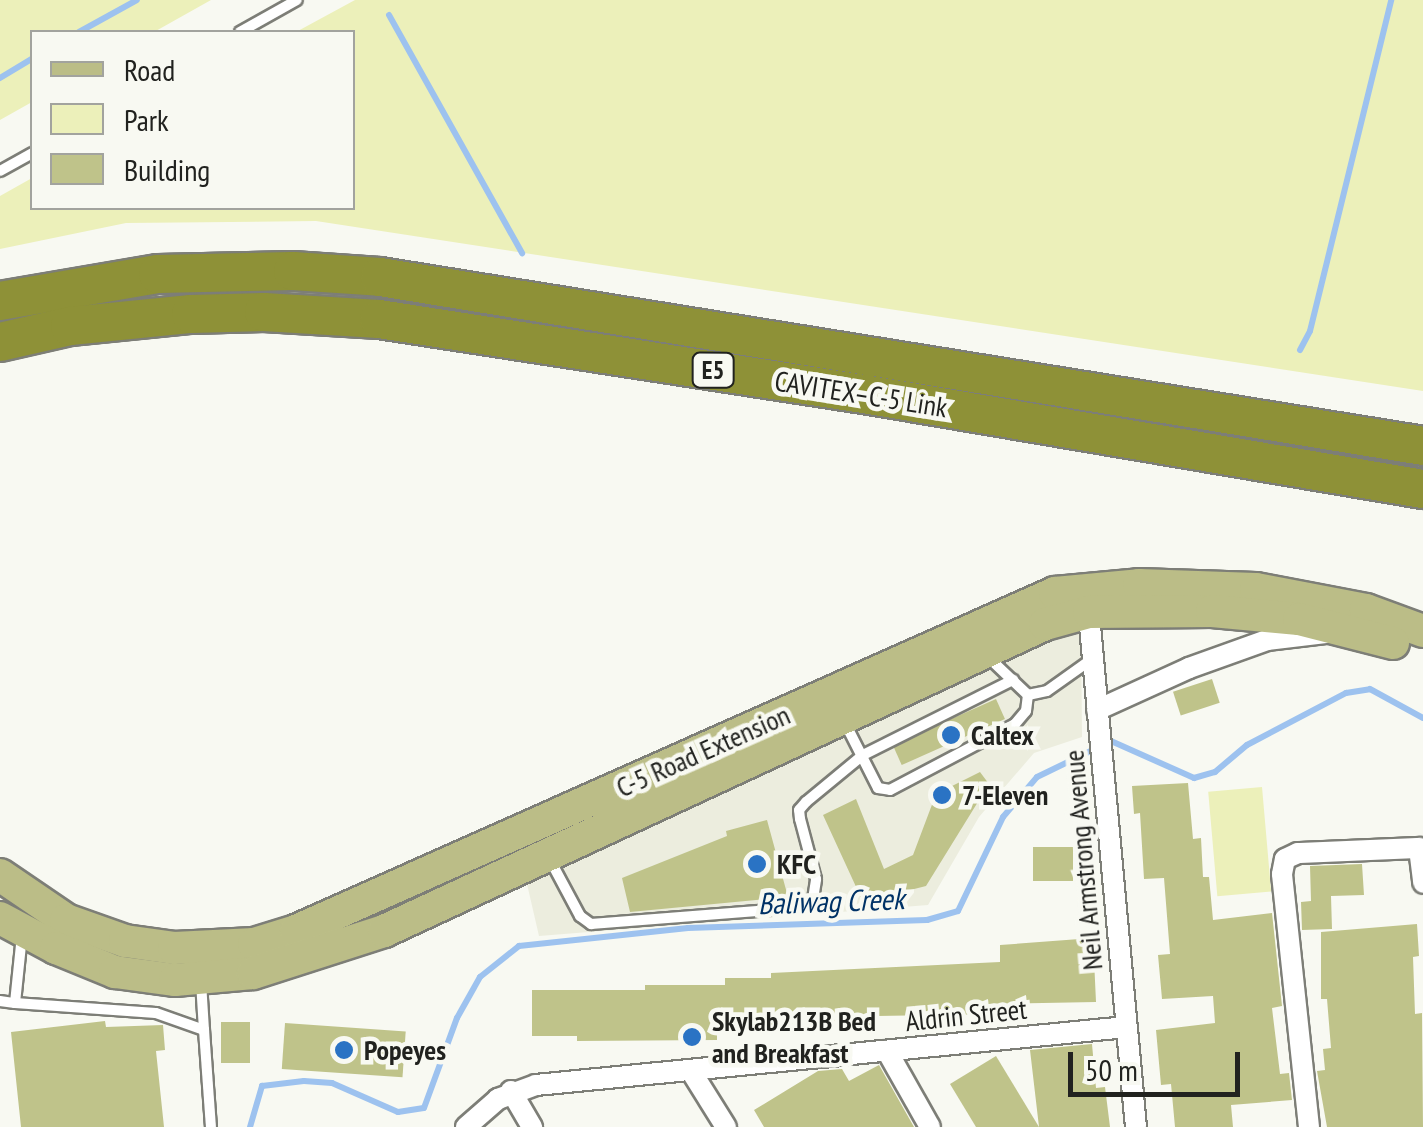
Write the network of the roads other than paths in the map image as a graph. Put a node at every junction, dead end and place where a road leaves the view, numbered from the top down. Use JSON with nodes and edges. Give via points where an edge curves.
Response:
{"nodes":[{"id":1,"x":296,"y":0,"type":"edge"},
{"id":2,"x":244,"y":30,"type":"edge"},
{"id":3,"x":30,"y":153,"type":"edge"},
{"id":4,"x":0,"y":170,"type":"edge"},
{"id":5,"x":0,"y":302,"type":"edge"},
{"id":6,"x":0,"y":342,"type":"edge"},
{"id":7,"x":1423,"y":446,"type":"edge"},
{"id":8,"x":1423,"y":489,"type":"edge"},
{"id":9,"x":1088,"y":600,"type":"junction"},
{"id":10,"x":1356,"y":631,"type":"junction"},
{"id":11,"x":1423,"y":631,"type":"edge"},
{"id":12,"x":1423,"y":652,"type":"edge"},
{"id":13,"x":984,"y":653,"type":"junction"},
{"id":14,"x":1094,"y":658,"type":"junction"},
{"id":15,"x":1014,"y":680,"type":"junction"},
{"id":16,"x":1028,"y":695,"type":"junction"},
{"id":17,"x":1097,"y":710,"type":"junction"},
{"id":18,"x":844,"y":721,"type":"junction"},
{"id":19,"x":863,"y":755,"type":"junction"},
{"id":20,"x":1421,"y":847,"type":"edge"},
{"id":21,"x":548,"y":854,"type":"junction"},
{"id":22,"x":0,"y":874,"type":"edge"},
{"id":23,"x":1423,"y":883,"type":"edge"},
{"id":24,"x":12,"y":924,"type":"edge"},
{"id":25,"x":201,"y":979,"type":"junction"},
{"id":26,"x":0,"y":1001,"type":"edge"},
{"id":27,"x":15,"y":1003,"type":"junction"},
{"id":28,"x":1126,"y":1027,"type":"junction"},
{"id":29,"x":204,"y":1030,"type":"junction"},
{"id":30,"x":887,"y":1051,"type":"junction"},
{"id":31,"x":691,"y":1071,"type":"junction"},
{"id":32,"x":511,"y":1091,"type":"junction"},
{"id":33,"x":211,"y":1127,"type":"edge"},
{"id":34,"x":466,"y":1127,"type":"edge"},
{"id":35,"x":532,"y":1127,"type":"edge"},
{"id":36,"x":726,"y":1127,"type":"edge"},
{"id":37,"x":930,"y":1127,"type":"edge"},
{"id":38,"x":1136,"y":1127,"type":"edge"},
{"id":39,"x":1309,"y":1127,"type":"edge"}],
"edges":[{"from":1,"to":2,"type":"lane"},
{"from":3,"to":4,"type":"lane"},
{"from":5,"to":7,"type":"highway","name":"CAVITEX–C-5 Link","number":"E5","via":[[158,274],[380,277]]},
{"from":6,"to":8,"type":"highway","name":"CAVITEX–C-5 Link","number":"E5","via":[[70,326],[191,314],[379,319]]},
{"from":9,"to":10,"type":"main road","name":"C-5 Road Extension","via":[[1299,619]]},
{"from":9,"to":11,"type":"main road","name":"C-5 Road Extension","via":[[1256,589],[1366,610]]},
{"from":9,"to":13,"type":"main road","name":"C-5 Road Extension"},
{"from":9,"to":14,"type":"street","name":"Neil Armstrong Avenue"},
{"from":9,"to":22,"type":"main road","name":"C-5 Road Extension","via":[[1024,603],[676,764],[254,944],[174,948],[125,941],[66,920]]},
{"from":10,"to":12,"type":"main road","name":"C-5 Road Extension"},
{"from":10,"to":17,"type":"street","via":[[1268,640]]},
{"from":13,"to":15,"type":"lane"},
{"from":13,"to":18,"type":"main road","name":"C-5 Road Extension"},
{"from":14,"to":16,"type":"lane"},
{"from":14,"to":17,"type":"street","name":"Neil Armstrong Avenue"},
{"from":15,"to":16,"type":"lane"},
{"from":15,"to":19,"type":"lane"},
{"from":16,"to":19,"type":"lane","via":[[1015,724],[890,790],[878,788]]},
{"from":17,"to":28,"type":"street","name":"Neil Armstrong Avenue"},
{"from":18,"to":19,"type":"lane"},
{"from":18,"to":21,"type":"main road","name":"C-5 Road Extension"},
{"from":19,"to":21,"type":"lane","via":[[798,810],[816,879],[813,899],[795,908],[591,924],[580,916]]},
{"from":20,"to":23,"type":"street"},
{"from":20,"to":39,"type":"street","via":[[1285,858]]},
{"from":21,"to":25,"type":"main road","name":"C-5 Road Extension","via":[[384,931],[254,973]]},
{"from":24,"to":25,"type":"main road","name":"C-5 Road Extension","via":[[115,972]]},
{"from":24,"to":27,"type":"lane"},
{"from":25,"to":29,"type":"lane"},
{"from":26,"to":27,"type":"lane"},
{"from":27,"to":29,"type":"lane","via":[[156,1013]]},
{"from":28,"to":30,"type":"street","name":"Aldrin Street"},
{"from":28,"to":38,"type":"street","name":"Neil Armstrong Avenue"},
{"from":29,"to":33,"type":"lane"},
{"from":30,"to":31,"type":"street","name":"Aldrin Street"},
{"from":30,"to":37,"type":"street"},
{"from":31,"to":32,"type":"street","name":"Aldrin Street"},
{"from":31,"to":36,"type":"street"},
{"from":32,"to":34,"type":"street","name":"Aldrin Street"},
{"from":32,"to":35,"type":"street"}]}
